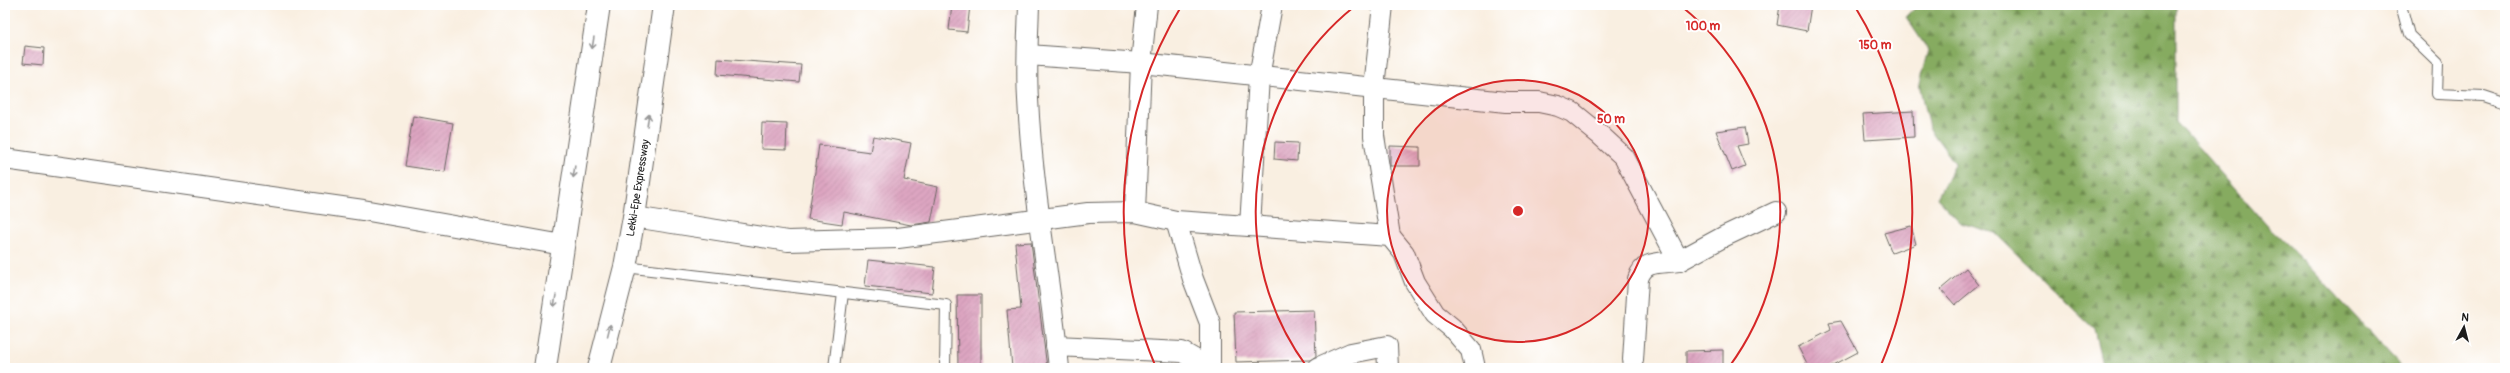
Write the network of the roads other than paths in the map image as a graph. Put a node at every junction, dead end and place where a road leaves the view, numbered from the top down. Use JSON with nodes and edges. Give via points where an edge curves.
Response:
{"nodes":[{"id":1,"x":599,"y":5,"type":"edge"},
{"id":2,"x":664,"y":5,"type":"edge"},
{"id":3,"x":1029,"y":5,"type":"edge"},
{"id":4,"x":1146,"y":5,"type":"edge"},
{"id":5,"x":1272,"y":5,"type":"edge"},
{"id":6,"x":1384,"y":5,"type":"edge"},
{"id":7,"x":2401,"y":5,"type":"edge"},
{"id":8,"x":1028,"y":56,"type":"junction"},
{"id":9,"x":1141,"y":63,"type":"junction"},
{"id":10,"x":1258,"y":77,"type":"junction"},
{"id":11,"x":1374,"y":87,"type":"junction"},
{"id":12,"x":2505,"y":103,"type":"edge"},
{"id":13,"x":5,"y":159,"type":"edge"},
{"id":14,"x":1135,"y":212,"type":"junction"},
{"id":15,"x":1776,"y":212,"type":"dead end"},
{"id":16,"x":634,"y":217,"type":"junction"},
{"id":17,"x":1039,"y":221,"type":"junction"},
{"id":18,"x":1176,"y":221,"type":"junction"},
{"id":19,"x":1250,"y":226,"type":"junction"},
{"id":20,"x":1390,"y":236,"type":"junction"},
{"id":21,"x":564,"y":246,"type":"junction"},
{"id":22,"x":1679,"y":261,"type":"junction"},
{"id":23,"x":625,"y":267,"type":"junction"},
{"id":24,"x":843,"y":293,"type":"junction"},
{"id":25,"x":1056,"y":346,"type":"junction"},
{"id":26,"x":1634,"y":360,"type":"dead end"},
{"id":27,"x":545,"y":368,"type":"edge"},
{"id":28,"x":599,"y":368,"type":"edge"},
{"id":29,"x":834,"y":368,"type":"edge"},
{"id":30,"x":945,"y":368,"type":"edge"},
{"id":31,"x":1059,"y":368,"type":"edge"},
{"id":32,"x":1210,"y":368,"type":"edge"},
{"id":33,"x":1317,"y":368,"type":"edge"},
{"id":34,"x":1388,"y":368,"type":"edge"},
{"id":35,"x":1475,"y":368,"type":"edge"}],
"edges":[{"from":1,"to":21,"type":"highway","one_way":true},
{"from":16,"to":2,"type":"highway","name":"Lekki-Epe Expressway","one_way":true},
{"from":3,"to":8,"type":"street"},
{"from":4,"to":9,"type":"street"},
{"from":5,"to":10,"type":"street"},
{"from":6,"to":11,"type":"street"},
{"from":7,"to":12,"type":"lane","via":[[2409,35],[2438,63],[2437,94],[2484,96]]},
{"from":8,"to":9,"type":"street"},
{"from":8,"to":17,"type":"street","via":[[1028,99]]},
{"from":9,"to":10,"type":"street"},
{"from":9,"to":14,"type":"street"},
{"from":10,"to":11,"type":"street"},
{"from":10,"to":19,"type":"street"},
{"from":11,"to":20,"type":"street","via":[[1377,161]]},
{"from":11,"to":22,"type":"street","via":[[1506,102],[1539,102],[1572,112],[1624,157]]},
{"from":13,"to":21,"type":"street","via":[[363,210]]},
{"from":14,"to":17,"type":"street","via":[[1088,213]]},
{"from":14,"to":18,"type":"street"},
{"from":15,"to":22,"type":"street"},
{"from":16,"to":17,"type":"street","via":[[788,241],[898,238]]},
{"from":16,"to":23,"type":"highway","name":"Lekki-Epe Expressway"},
{"from":17,"to":25,"type":"street"},
{"from":18,"to":19,"type":"street"},
{"from":18,"to":32,"type":"street","via":[[1193,280],[1210,323]]},
{"from":19,"to":20,"type":"street"},
{"from":20,"to":35,"type":"street","via":[[1404,253],[1415,282],[1435,314],[1452,328],[1471,350]]},
{"from":21,"to":27,"type":"highway","one_way":true},
{"from":22,"to":26,"type":"street","via":[[1646,265],[1642,268],[1638,279]]},
{"from":23,"to":24,"type":"lane"},
{"from":28,"to":23,"type":"highway","name":"Lekki-Epe Expressway","one_way":true},
{"from":24,"to":29,"type":"lane"},
{"from":24,"to":30,"type":"lane","via":[[946,305]]},
{"from":25,"to":31,"type":"street"},
{"from":25,"to":32,"type":"street","via":[[1182,352]]},
{"from":33,"to":34,"type":"street","via":[[1352,353],[1387,346]]}]}
